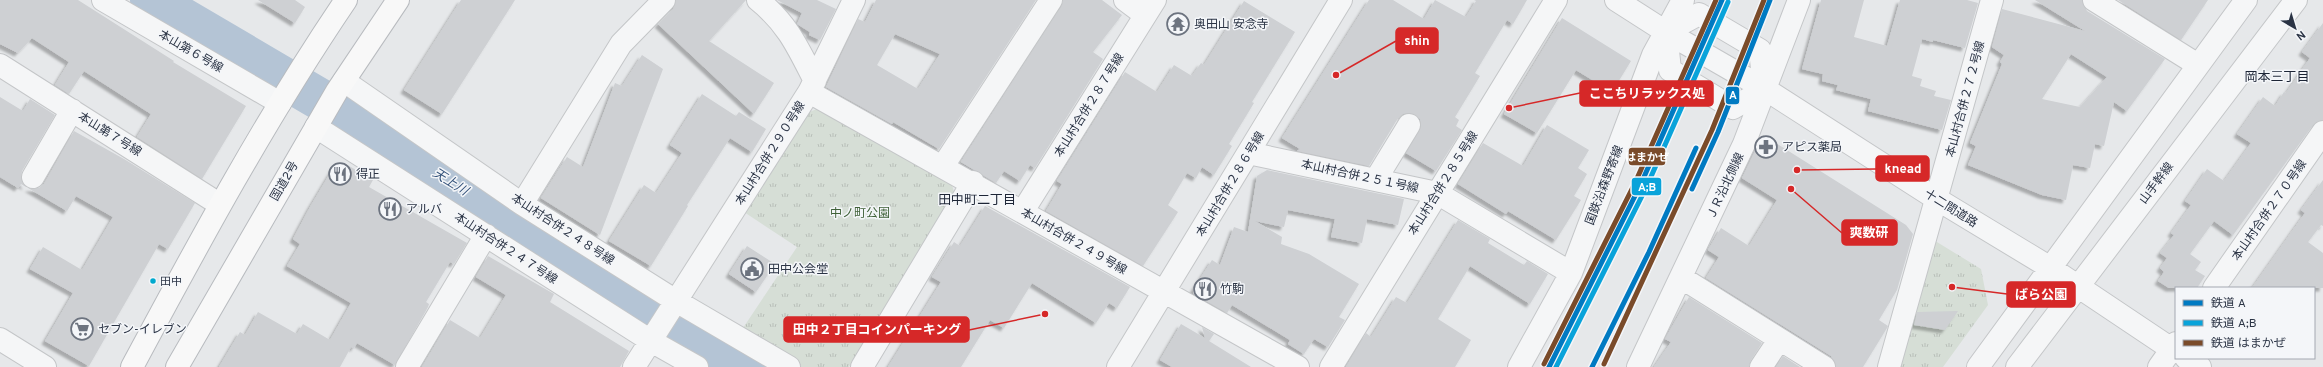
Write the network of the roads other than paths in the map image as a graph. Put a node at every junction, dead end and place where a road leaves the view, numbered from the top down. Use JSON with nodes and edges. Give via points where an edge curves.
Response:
{"nodes":[{"id":1,"x":103,"y":0,"type":"edge"},
{"id":2,"x":346,"y":0,"type":"edge"},
{"id":3,"x":398,"y":0,"type":"edge"},
{"id":4,"x":664,"y":0,"type":"edge"},
{"id":5,"x":758,"y":0,"type":"edge"},
{"id":6,"x":854,"y":0,"type":"edge"},
{"id":7,"x":1051,"y":0,"type":"edge"},
{"id":8,"x":1125,"y":0,"type":"edge"},
{"id":9,"x":1341,"y":0,"type":"edge"},
{"id":10,"x":1556,"y":0,"type":"edge"},
{"id":11,"x":1616,"y":0,"type":"edge"},
{"id":12,"x":1683,"y":0,"type":"edge"},
{"id":13,"x":1799,"y":0,"type":"edge"},
{"id":14,"x":1992,"y":0,"type":"edge"},
{"id":15,"x":2094,"y":0,"type":"edge"},
{"id":16,"x":2246,"y":0,"type":"edge"},
{"id":17,"x":2296,"y":0,"type":"edge"},
{"id":18,"x":1150,"y":8,"type":"edge"},
{"id":19,"x":1666,"y":32,"type":"junction"},
{"id":20,"x":0,"y":65,"type":"edge"},
{"id":21,"x":2198,"y":65,"type":"junction"},
{"id":22,"x":340,"y":86,"type":"junction"},
{"id":23,"x":812,"y":86,"type":"junction"},
{"id":24,"x":1765,"y":90,"type":"junction"},
{"id":25,"x":282,"y":99,"type":"junction"},
{"id":26,"x":72,"y":110,"type":"junction"},
{"id":27,"x":319,"y":122,"type":"junction"},
{"id":28,"x":1409,"y":125,"type":"dead end"},
{"id":29,"x":2323,"y":132,"type":"edge"},
{"id":30,"x":1248,"y":153,"type":"junction"},
{"id":31,"x":943,"y":166,"type":"junction"},
{"id":32,"x":33,"y":177,"type":"dead end"},
{"id":33,"x":1376,"y":179,"type":"junction"},
{"id":34,"x":973,"y":182,"type":"junction"},
{"id":35,"x":1437,"y":193,"type":"junction"},
{"id":36,"x":1935,"y":198,"type":"junction"},
{"id":37,"x":220,"y":204,"type":"junction"},
{"id":38,"x":522,"y":204,"type":"junction"},
{"id":39,"x":1023,"y":211,"type":"junction"},
{"id":40,"x":486,"y":235,"type":"junction"},
{"id":41,"x":2049,"y":267,"type":"junction"},
{"id":42,"x":1571,"y":273,"type":"junction"},
{"id":43,"x":1682,"y":278,"type":"junction"},
{"id":44,"x":2077,"y":285,"type":"junction"},
{"id":45,"x":2215,"y":287,"type":"edge"},
{"id":46,"x":1163,"y":293,"type":"junction"},
{"id":47,"x":676,"y":301,"type":"junction"},
{"id":48,"x":0,"y":339,"type":"edge"},
{"id":49,"x":1779,"y":340,"type":"junction"},
{"id":50,"x":651,"y":341,"type":"junction"},
{"id":51,"x":2175,"y":349,"type":"edge"},
{"id":52,"x":2175,"y":352,"type":"edge"},
{"id":53,"x":2189,"y":359,"type":"edge"},
{"id":54,"x":45,"y":367,"type":"edge"},
{"id":55,"x":132,"y":367,"type":"edge"},
{"id":56,"x":177,"y":367,"type":"edge"},
{"id":57,"x":407,"y":367,"type":"edge"},
{"id":58,"x":634,"y":367,"type":"edge"},
{"id":59,"x":697,"y":367,"type":"edge"},
{"id":60,"x":789,"y":367,"type":"edge"},
{"id":61,"x":862,"y":367,"type":"edge"},
{"id":62,"x":1118,"y":367,"type":"edge"},
{"id":63,"x":1298,"y":367,"type":"edge"},
{"id":64,"x":1331,"y":367,"type":"edge"},
{"id":65,"x":1519,"y":367,"type":"edge"},
{"id":66,"x":1638,"y":367,"type":"edge"},
{"id":67,"x":1761,"y":367,"type":"edge"},
{"id":68,"x":1824,"y":367,"type":"edge"},
{"id":69,"x":1889,"y":367,"type":"edge"},
{"id":70,"x":1978,"y":367,"type":"edge"},
{"id":71,"x":2017,"y":367,"type":"edge"},
{"id":72,"x":2159,"y":367,"type":"edge"},
{"id":73,"x":2200,"y":367,"type":"edge"}],
"edges":[{"from":1,"to":25,"type":"street","name":"本山第６号線"},
{"from":2,"to":25,"type":"highway"},
{"from":3,"to":22,"type":"highway","name":"国道2号"},
{"from":4,"to":38,"type":"street","via":[[621,44]]},
{"from":5,"to":23,"type":"street","via":[[776,15],[790,34]]},
{"from":6,"to":23,"type":"street","name":"本山村合併２９０号線"},
{"from":7,"to":31,"type":"street"},
{"from":8,"to":18,"type":"street"},
{"from":9,"to":30,"type":"street","name":"本山村合併２８６号線"},
{"from":10,"to":35,"type":"street","name":"本山村合併２８５号線"},
{"from":11,"to":19,"type":"street"},
{"from":12,"to":19,"type":"street","name":"国鉄沿森野寄線"},
{"from":13,"to":24,"type":"street","name":"ＪＲ沿北側線"},
{"from":14,"to":36,"type":"street","name":"本山村合併２７２号線","via":[[1950,156]]},
{"from":15,"to":21,"type":"street"},
{"from":16,"to":21,"type":"street"},
{"from":17,"to":44,"type":"street","name":"山手幹線"},
{"from":18,"to":39,"type":"street","name":"本山村合併２８７号線"},
{"from":19,"to":24,"type":"street","name":"十二間道路"},
{"from":19,"to":24,"type":"street","via":[[1670,70],[1733,108]]},
{"from":19,"to":24,"type":"street","via":[[1699,14],[1706,18],[1760,50]]},
{"from":19,"to":42,"type":"street","name":"国鉄沿森野寄線","via":[[1653,55]]},
{"from":20,"to":26,"type":"street","name":"本山第７号線"},
{"from":21,"to":41,"type":"street"},
{"from":22,"to":27,"type":"highway","name":"国道2号"},
{"from":22,"to":38,"type":"street","name":"本山村合併２４８号線"},
{"from":23,"to":31,"type":"street","name":"本山村合併２４９号線"},
{"from":23,"to":47,"type":"street","name":"本山村合併２９０号線"},
{"from":24,"to":36,"type":"street","name":"十二間道路"},
{"from":24,"to":43,"type":"street","name":"ＪＲ沿北側線","via":[[1744,144]]},
{"from":25,"to":37,"type":"highway"},
{"from":26,"to":32,"type":"street"},
{"from":26,"to":37,"type":"street","name":"本山第７号線"},
{"from":27,"to":40,"type":"street","name":"本山村合併２４７号線"},
{"from":27,"to":56,"type":"highway","name":"国道2号"},
{"from":28,"to":33,"type":"street"},
{"from":29,"to":45,"type":"street","name":"本山村合併２７０号線"},
{"from":30,"to":33,"type":"street","name":"本山村合併２５１号線"},
{"from":30,"to":46,"type":"street","name":"本山村合併２８６号線"},
{"from":31,"to":34,"type":"street","name":"本山村合併２４９号線"},
{"from":33,"to":35,"type":"street","name":"本山村合併２５１号線"},
{"from":34,"to":39,"type":"street","name":"本山村合併２４９号線"},
{"from":34,"to":61,"type":"street"},
{"from":35,"to":42,"type":"street","name":"本山村合併２５１号線"},
{"from":35,"to":64,"type":"street","name":"本山村合併２８５号線"},
{"from":36,"to":41,"type":"street","name":"十二間道路"},
{"from":36,"to":69,"type":"street","name":"本山村合併２７２号線"},
{"from":37,"to":55,"type":"highway"},
{"from":38,"to":47,"type":"street","name":"本山村合併２４８号線"},
{"from":39,"to":46,"type":"street","name":"本山村合併２４９号線"},
{"from":40,"to":50,"type":"street","name":"本山村合併２４７号線"},
{"from":40,"to":57,"type":"street"},
{"from":41,"to":44,"type":"street","name":"十二間道路"},
{"from":41,"to":70,"type":"street"},
{"from":42,"to":65,"type":"street","name":"国鉄沿森野寄線"},
{"from":43,"to":49,"type":"street"},
{"from":43,"to":66,"type":"street","name":"ＪＲ沿北側線"},
{"from":44,"to":51,"type":"street","name":"十二間道路"},
{"from":44,"to":71,"type":"street","name":"山手幹線"},
{"from":46,"to":62,"type":"street","name":"本山村合併２８６号線"},
{"from":46,"to":63,"type":"street","name":"本山村合併２４９号線"},
{"from":47,"to":50,"type":"street","name":"本山村合併２９０号線"},
{"from":47,"to":60,"type":"street","name":"本山村合併２４８号線"},
{"from":48,"to":54,"type":"street"},
{"from":49,"to":67,"type":"street"},
{"from":49,"to":68,"type":"street"},
{"from":50,"to":58,"type":"street","name":"本山村合併２９０号線"},
{"from":50,"to":59,"type":"street","name":"本山村合併２４７号線"},
{"from":52,"to":72,"type":"street"},
{"from":53,"to":73,"type":"street","name":"十二間道路"}]}
